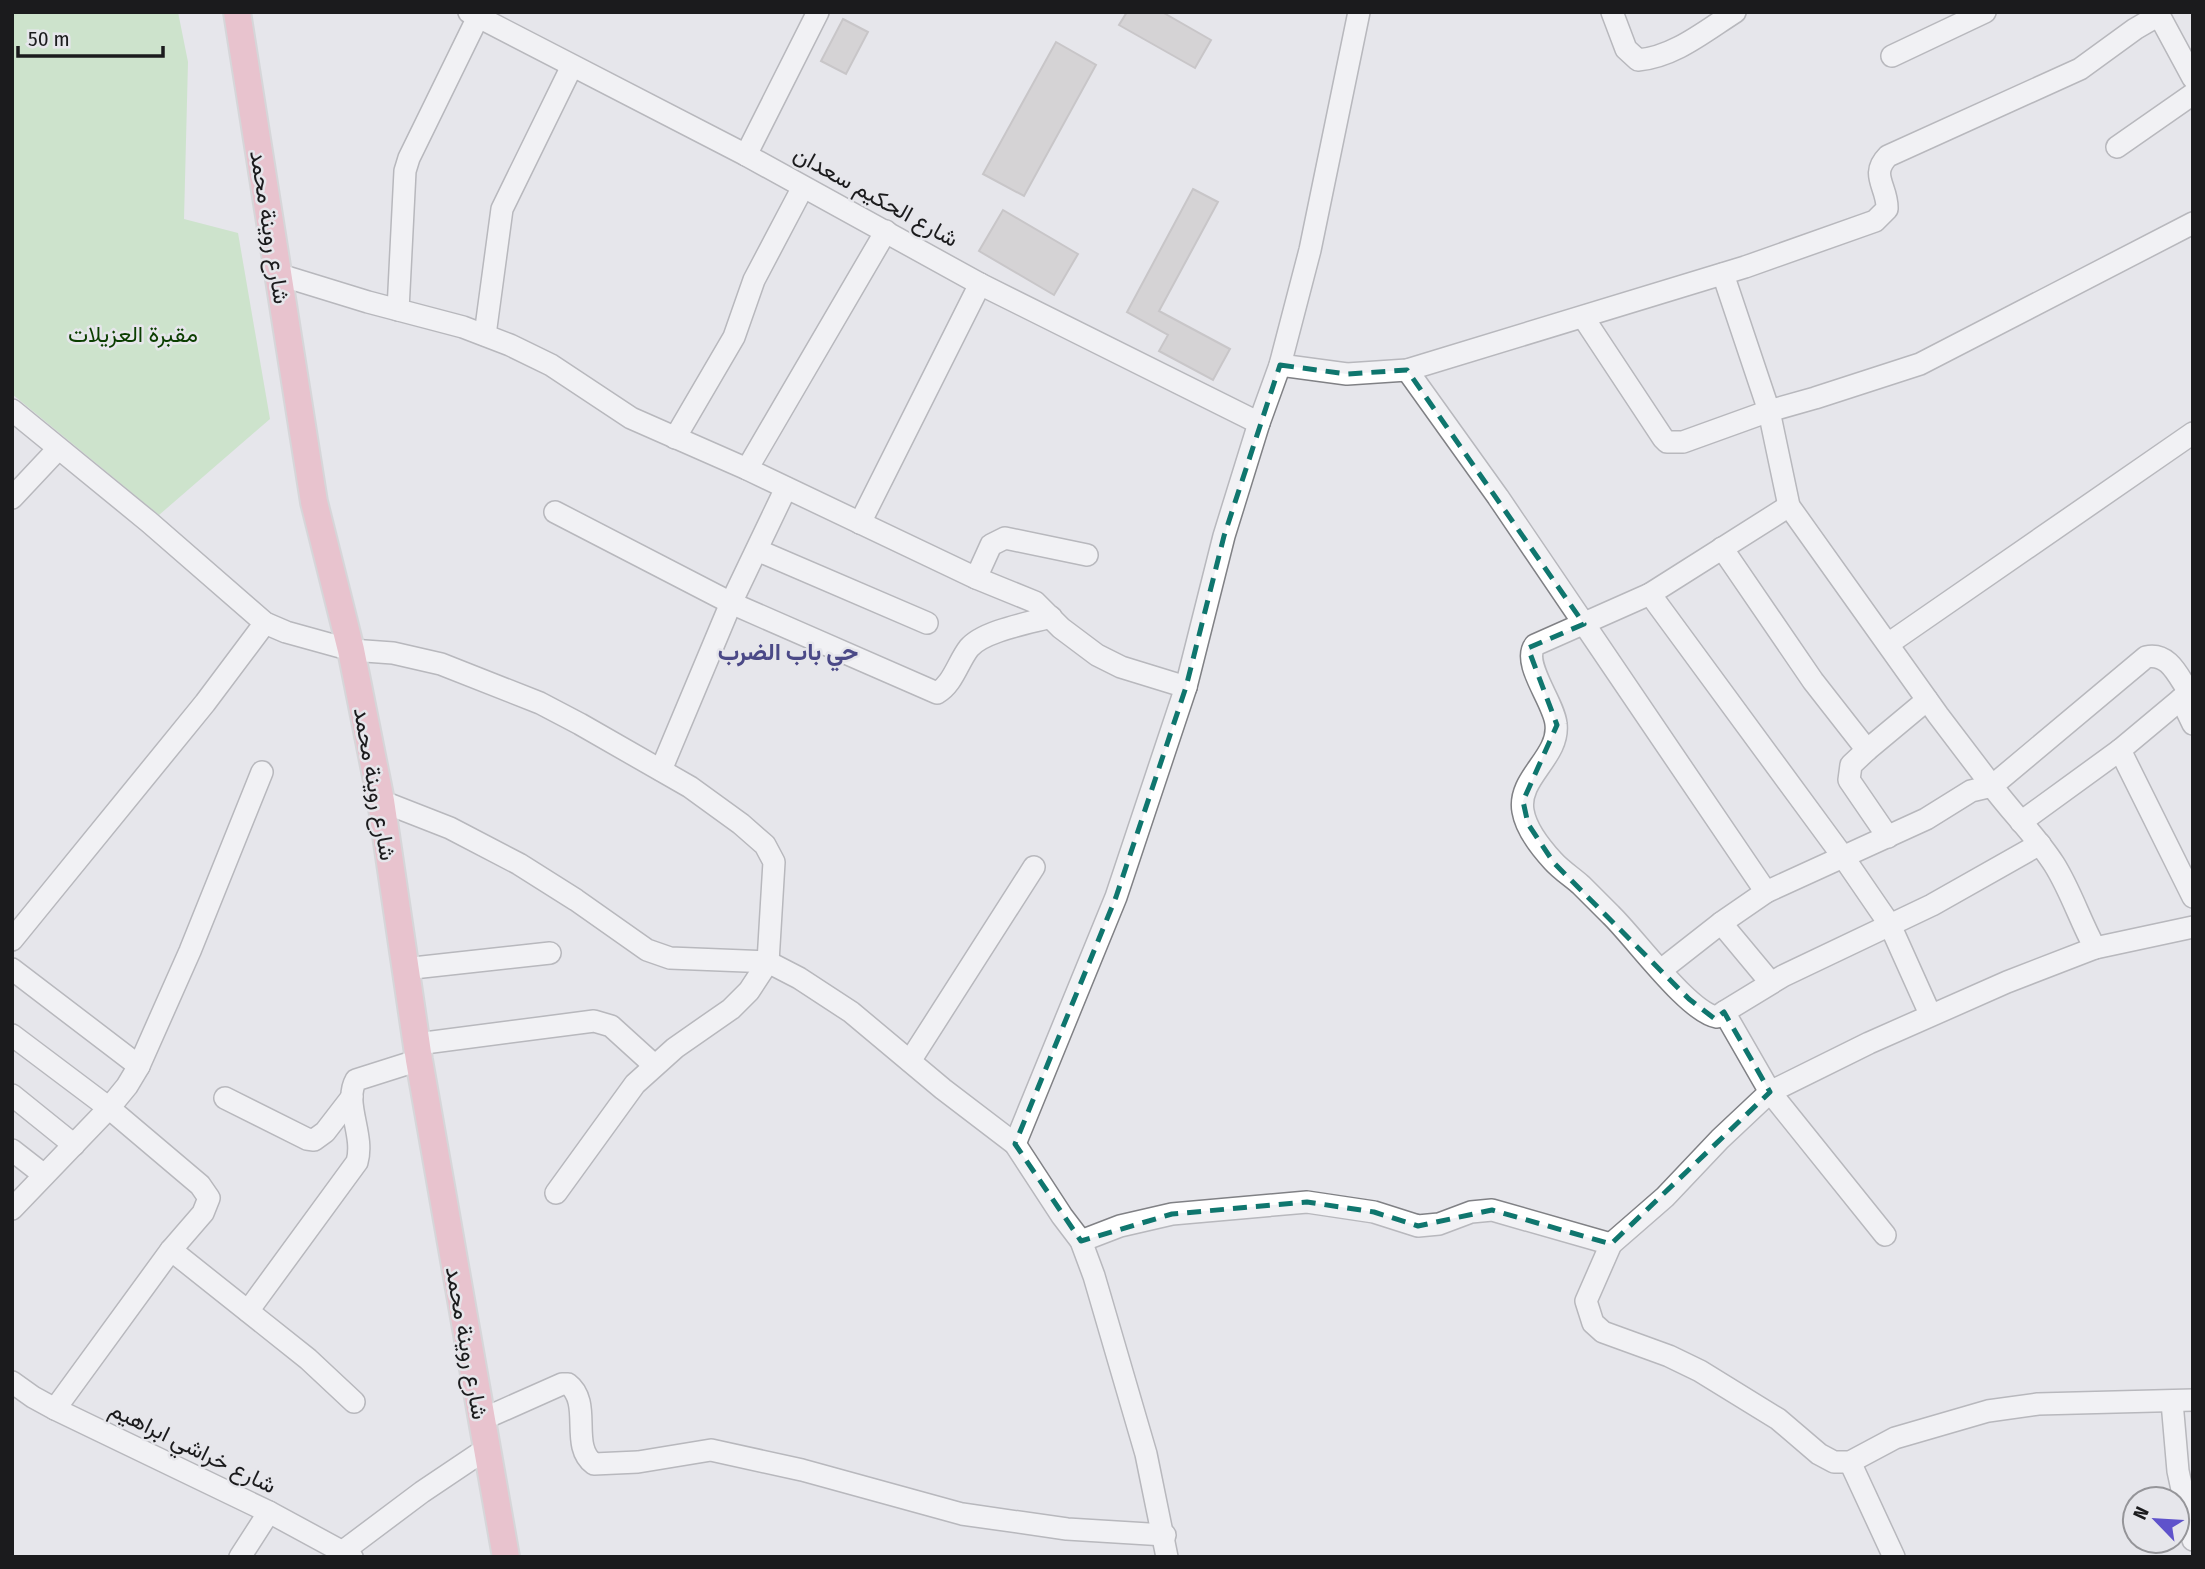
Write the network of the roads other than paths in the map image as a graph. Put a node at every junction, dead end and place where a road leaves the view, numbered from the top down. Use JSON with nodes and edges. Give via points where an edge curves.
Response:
{"nodes":[{"id":1,"x":237,"y":12,"type":"edge"},
{"id":2,"x":818,"y":12,"type":"edge"},
{"id":3,"x":1359,"y":12,"type":"edge"},
{"id":4,"x":1612,"y":12,"type":"edge"},
{"id":5,"x":1735,"y":12,"type":"edge"},
{"id":6,"x":1986,"y":12,"type":"edge"},
{"id":7,"x":2159,"y":14,"type":"edge"},
{"id":8,"x":473,"y":15,"type":"edge"},
{"id":9,"x":1892,"y":56,"type":"dead end"},
{"id":10,"x":572,"y":66,"type":"junction"},
{"id":11,"x":2193,"y":78,"type":"edge"},
{"id":12,"x":2193,"y":94,"type":"edge"},
{"id":13,"x":2118,"y":147,"type":"dead end"},
{"id":14,"x":746,"y":155,"type":"junction"},
{"id":15,"x":803,"y":187,"type":"junction"},
{"id":16,"x":2193,"y":223,"type":"edge"},
{"id":17,"x":886,"y":231,"type":"junction"},
{"id":18,"x":277,"y":274,"type":"junction"},
{"id":19,"x":1723,"y":274,"type":"junction"},
{"id":20,"x":980,"y":284,"type":"junction"},
{"id":21,"x":398,"y":310,"type":"junction"},
{"id":22,"x":1583,"y":317,"type":"junction"},
{"id":23,"x":485,"y":335,"type":"junction"},
{"id":24,"x":1280,"y":365,"type":"junction"},
{"id":25,"x":1407,"y":370,"type":"junction"},
{"id":26,"x":12,"y":410,"type":"edge"},
{"id":27,"x":1769,"y":411,"type":"junction"},
{"id":28,"x":1259,"y":423,"type":"junction"},
{"id":29,"x":2193,"y":433,"type":"edge"},
{"id":30,"x":674,"y":438,"type":"junction"},
{"id":31,"x":58,"y":449,"type":"junction"},
{"id":32,"x":747,"y":469,"type":"junction"},
{"id":33,"x":786,"y":488,"type":"junction"},
{"id":34,"x":12,"y":498,"type":"edge"},
{"id":35,"x":1789,"y":506,"type":"junction"},
{"id":36,"x":555,"y":512,"type":"dead end"},
{"id":37,"x":860,"y":523,"type":"junction"},
{"id":38,"x":1721,"y":548,"type":"junction"},
{"id":39,"x":757,"y":550,"type":"junction"},
{"id":40,"x":1087,"y":555,"type":"dead end"},
{"id":41,"x":975,"y":578,"type":"junction"},
{"id":42,"x":1650,"y":594,"type":"junction"},
{"id":43,"x":731,"y":603,"type":"junction"},
{"id":44,"x":1051,"y":617,"type":"junction"},
{"id":45,"x":265,"y":623,"type":"junction"},
{"id":46,"x":927,"y":623,"type":"dead end"},
{"id":47,"x":1584,"y":624,"type":"junction"},
{"id":48,"x":1888,"y":644,"type":"junction"},
{"id":49,"x":351,"y":650,"type":"junction"},
{"id":50,"x":1186,"y":687,"type":"junction"},
{"id":51,"x":2188,"y":693,"type":"edge"},
{"id":52,"x":1927,"y":700,"type":"junction"},
{"id":53,"x":2193,"y":724,"type":"edge"},
{"id":54,"x":1867,"y":750,"type":"junction"},
{"id":55,"x":2120,"y":750,"type":"junction"},
{"id":56,"x":661,"y":769,"type":"junction"},
{"id":57,"x":262,"y":772,"type":"dead end"},
{"id":58,"x":1992,"y":786,"type":"junction"},
{"id":59,"x":381,"y":801,"type":"junction"},
{"id":60,"x":2021,"y":822,"type":"junction"},
{"id":61,"x":1888,"y":837,"type":"junction"},
{"id":62,"x":2040,"y":844,"type":"junction"},
{"id":63,"x":1844,"y":858,"type":"junction"},
{"id":64,"x":1034,"y":867,"type":"dead end"},
{"id":65,"x":1766,"y":892,"type":"junction"},
{"id":66,"x":2193,"y":897,"type":"edge"},
{"id":67,"x":1721,"y":923,"type":"junction"},
{"id":68,"x":1889,"y":926,"type":"junction"},
{"id":69,"x":2193,"y":927,"type":"edge"},
{"id":70,"x":12,"y":940,"type":"edge"},
{"id":71,"x":2095,"y":948,"type":"junction"},
{"id":72,"x":550,"y":953,"type":"dead end"},
{"id":73,"x":768,"y":962,"type":"junction"},
{"id":74,"x":404,"y":968,"type":"junction"},
{"id":75,"x":12,"y":969,"type":"edge"},
{"id":76,"x":1661,"y":970,"type":"junction"},
{"id":77,"x":1771,"y":983,"type":"junction"},
{"id":78,"x":1724,"y":1012,"type":"junction"},
{"id":79,"x":1930,"y":1014,"type":"junction"},
{"id":80,"x":12,"y":1035,"type":"edge"},
{"id":81,"x":418,"y":1052,"type":"junction"},
{"id":82,"x":910,"y":1061,"type":"junction"},
{"id":83,"x":654,"y":1065,"type":"junction"},
{"id":84,"x":139,"y":1066,"type":"junction"},
{"id":85,"x":1770,"y":1092,"type":"junction"},
{"id":86,"x":12,"y":1096,"type":"edge"},
{"id":87,"x":352,"y":1097,"type":"junction"},
{"id":88,"x":225,"y":1098,"type":"dead end"},
{"id":89,"x":109,"y":1108,"type":"junction"},
{"id":90,"x":1015,"y":1143,"type":"junction"},
{"id":91,"x":74,"y":1145,"type":"junction"},
{"id":92,"x":12,"y":1150,"type":"edge"},
{"id":93,"x":44,"y":1175,"type":"junction"},
{"id":94,"x":556,"y":1193,"type":"dead end"},
{"id":95,"x":12,"y":1209,"type":"edge"},
{"id":96,"x":1885,"y":1235,"type":"dead end"},
{"id":97,"x":1081,"y":1241,"type":"junction"},
{"id":98,"x":1611,"y":1244,"type":"junction"},
{"id":99,"x":171,"y":1250,"type":"junction"},
{"id":100,"x":248,"y":1311,"type":"junction"},
{"id":101,"x":12,"y":1382,"type":"edge"},
{"id":102,"x":2182,"y":1401,"type":"edge"},
{"id":103,"x":354,"y":1402,"type":"dead end"},
{"id":104,"x":55,"y":1409,"type":"junction"},
{"id":105,"x":481,"y":1420,"type":"junction"},
{"id":106,"x":486,"y":1449,"type":"junction"},
{"id":107,"x":1850,"y":1462,"type":"junction"},
{"id":108,"x":269,"y":1512,"type":"junction"},
{"id":109,"x":1165,"y":1535,"type":"junction"},
{"id":110,"x":2193,"y":1539,"type":"edge"},
{"id":111,"x":314,"y":1548,"type":"edge"},
{"id":112,"x":347,"y":1554,"type":"edge"},
{"id":113,"x":240,"y":1557,"type":"edge"},
{"id":114,"x":506,"y":1557,"type":"edge"},
{"id":115,"x":1167,"y":1557,"type":"edge"},
{"id":116,"x":1894,"y":1557,"type":"edge"}],
"edges":[{"from":1,"to":18,"type":"main road","name":"شارع روينة محمد"},
{"from":2,"to":14,"type":"street"},
{"from":3,"to":24,"type":"street","via":[[1310,250]]},
{"from":4,"to":5,"type":"street","via":[[1626,49],[1638,60],[1654,59],[1683,45]]},
{"from":6,"to":9,"type":"street"},
{"from":7,"to":11,"type":"street"},
{"from":7,"to":19,"type":"street","via":[[2080,69],[1888,156],[1880,164],[1878,176],[1887,209],[1875,221]]},
{"from":8,"to":10,"type":"street","name":"شارع الحكيم سعدان"},
{"from":8,"to":21,"type":"street","via":[[405,172]]},
{"from":10,"to":14,"type":"street","name":"شارع الحكيم سعدان"},
{"from":10,"to":23,"type":"street","via":[[502,209]]},
{"from":12,"to":13,"type":"street"},
{"from":14,"to":15,"type":"street","name":"شارع الحكيم سعدان"},
{"from":15,"to":17,"type":"street","name":"شارع الحكيم سعدان"},
{"from":15,"to":30,"type":"street","via":[[754,280],[734,337]]},
{"from":16,"to":27,"type":"street","via":[[1920,364]]},
{"from":17,"to":20,"type":"street","name":"شارع الحكيم سعدان"},
{"from":17,"to":32,"type":"street"},
{"from":18,"to":21,"type":"street"},
{"from":18,"to":49,"type":"main road","name":"شارع روينة محمد","via":[[314,502]]},
{"from":19,"to":22,"type":"street"},
{"from":19,"to":27,"type":"street"},
{"from":20,"to":28,"type":"street","name":"شارع الحكيم سعدان"},
{"from":20,"to":37,"type":"street"},
{"from":21,"to":23,"type":"street"},
{"from":22,"to":25,"type":"street"},
{"from":22,"to":27,"type":"street","via":[[1667,442],[1683,442]]},
{"from":23,"to":30,"type":"street","via":[[551,365],[631,418]]},
{"from":24,"to":25,"type":"street","via":[[1347,374]]},
{"from":24,"to":28,"type":"street"},
{"from":25,"to":47,"type":"street"},
{"from":26,"to":31,"type":"street"},
{"from":27,"to":35,"type":"street"},
{"from":28,"to":50,"type":"street","via":[[1224,536]]},
{"from":29,"to":48,"type":"street"},
{"from":30,"to":32,"type":"street"},
{"from":31,"to":34,"type":"street"},
{"from":31,"to":45,"type":"street"},
{"from":32,"to":33,"type":"street"},
{"from":33,"to":37,"type":"street"},
{"from":33,"to":39,"type":"street"},
{"from":35,"to":38,"type":"street"},
{"from":35,"to":48,"type":"street"},
{"from":36,"to":43,"type":"street"},
{"from":37,"to":41,"type":"street"},
{"from":38,"to":42,"type":"street"},
{"from":38,"to":54,"type":"street"},
{"from":39,"to":43,"type":"street"},
{"from":39,"to":46,"type":"street"},
{"from":40,"to":41,"type":"street","via":[[1005,538],[991,545]]},
{"from":41,"to":44,"type":"street","via":[[1035,602]]},
{"from":42,"to":47,"type":"street"},
{"from":42,"to":63,"type":"street"},
{"from":43,"to":44,"type":"street","via":[[937,693],[975,642]]},
{"from":43,"to":56,"type":"street"},
{"from":44,"to":50,"type":"street","via":[[1097,655]]},
{"from":45,"to":49,"type":"street"},
{"from":45,"to":70,"type":"street"},
{"from":47,"to":65,"type":"street"},
{"from":47,"to":76,"type":"street","via":[[1535,645],[1530,653],[1556,725],[1554,740],[1526,790],[1523,812],[1554,863],[1614,917]]},
{"from":48,"to":52,"type":"street"},
{"from":49,"to":56,"type":"street","via":[[393,653],[481,679],[540,703]]},
{"from":49,"to":59,"type":"main road","name":"شارع روينة محمد"},
{"from":50,"to":90,"type":"street","via":[[1116,897]]},
{"from":51,"to":53,"type":"street"},
{"from":51,"to":55,"type":"street"},
{"from":51,"to":58,"type":"street","via":[[2163,657],[2146,657]]},
{"from":52,"to":54,"type":"street"},
{"from":52,"to":58,"type":"street"},
{"from":54,"to":61,"type":"street","via":[[1852,765],[1849,780]]},
{"from":55,"to":60,"type":"street"},
{"from":55,"to":66,"type":"street"},
{"from":56,"to":73,"type":"street","via":[[765,845],[774,862]]},
{"from":57,"to":84,"type":"street"},
{"from":58,"to":60,"type":"street"},
{"from":58,"to":61,"type":"street","via":[[1971,791]]},
{"from":59,"to":73,"type":"street","via":[[450,828],[519,864],[647,950],[670,958]]},
{"from":59,"to":74,"type":"main road","name":"شارع روينة محمد"},
{"from":60,"to":62,"type":"street"},
{"from":61,"to":63,"type":"street"},
{"from":62,"to":68,"type":"street"},
{"from":62,"to":71,"type":"street","via":[[2069,890]]},
{"from":63,"to":65,"type":"street"},
{"from":63,"to":68,"type":"street"},
{"from":64,"to":82,"type":"street"},
{"from":65,"to":67,"type":"street"},
{"from":67,"to":76,"type":"street"},
{"from":67,"to":77,"type":"street"},
{"from":68,"to":77,"type":"street"},
{"from":68,"to":79,"type":"street"},
{"from":69,"to":71,"type":"street"},
{"from":71,"to":79,"type":"street"},
{"from":72,"to":74,"type":"street"},
{"from":73,"to":82,"type":"street","via":[[851,1012]]},
{"from":73,"to":83,"type":"street","via":[[731,1009]]},
{"from":74,"to":81,"type":"main road","name":"شارع روينة محمد"},
{"from":75,"to":84,"type":"street"},
{"from":76,"to":78,"type":"street","via":[[1712,1016]]},
{"from":77,"to":78,"type":"street"},
{"from":78,"to":85,"type":"street"},
{"from":79,"to":85,"type":"street"},
{"from":80,"to":89,"type":"street"},
{"from":81,"to":83,"type":"street","via":[[594,1021],[611,1026]]},
{"from":81,"to":87,"type":"street","via":[[359,1077]]},
{"from":81,"to":105,"type":"main road","name":"شارع روينة محمد"},
{"from":82,"to":90,"type":"street"},
{"from":83,"to":94,"type":"street","via":[[619,1104]]},
{"from":84,"to":89,"type":"street"},
{"from":85,"to":96,"type":"street"},
{"from":85,"to":98,"type":"street"},
{"from":86,"to":91,"type":"street"},
{"from":87,"to":88,"type":"street","via":[[314,1140]]},
{"from":87,"to":100,"type":"street","via":[[361,1143],[357,1162]]},
{"from":89,"to":91,"type":"street"},
{"from":89,"to":99,"type":"street","via":[[200,1185],[209,1198],[203,1213]]},
{"from":90,"to":97,"type":"street"},
{"from":91,"to":93,"type":"street"},
{"from":92,"to":93,"type":"street"},
{"from":93,"to":95,"type":"street"},
{"from":97,"to":98,"type":"street","via":[[1172,1214],[1307,1202],[1374,1212],[1418,1226],[1492,1210]]},
{"from":97,"to":109,"type":"street","via":[[1146,1454]]},
{"from":98,"to":107,"type":"street","via":[[1587,1301],[1593,1323],[1603,1332],[1700,1371],[1778,1419],[1819,1454],[1834,1462]]},
{"from":99,"to":100,"type":"street"},
{"from":99,"to":104,"type":"street"},
{"from":100,"to":103,"type":"street"},
{"from":101,"to":104,"type":"street","name":"شارع خراشي ابراهيم"},
{"from":102,"to":107,"type":"street","via":[[2038,1404],[1989,1411],[1895,1438]]},
{"from":102,"to":110,"type":"street","via":[[2178,1471]]},
{"from":104,"to":108,"type":"street","name":"شارع خراشي ابراهيم"},
{"from":105,"to":106,"type":"main road","name":"شارع روينة محمد"},
{"from":105,"to":109,"type":"street","via":[[568,1384],[579,1396],[584,1452],[594,1464],[711,1450],[962,1514],[1067,1529]]},
{"from":106,"to":112,"type":"street","via":[[422,1492]]},
{"from":106,"to":114,"type":"main road","name":"شارع روينة محمد"},
{"from":107,"to":116,"type":"street"},
{"from":108,"to":111,"type":"street","name":"شارع خراشي ابراهيم"},
{"from":108,"to":113,"type":"street"},
{"from":109,"to":115,"type":"street"},
{"from":111,"to":112,"type":"street","name":"شارع خراشي ابراهيم"}]}
